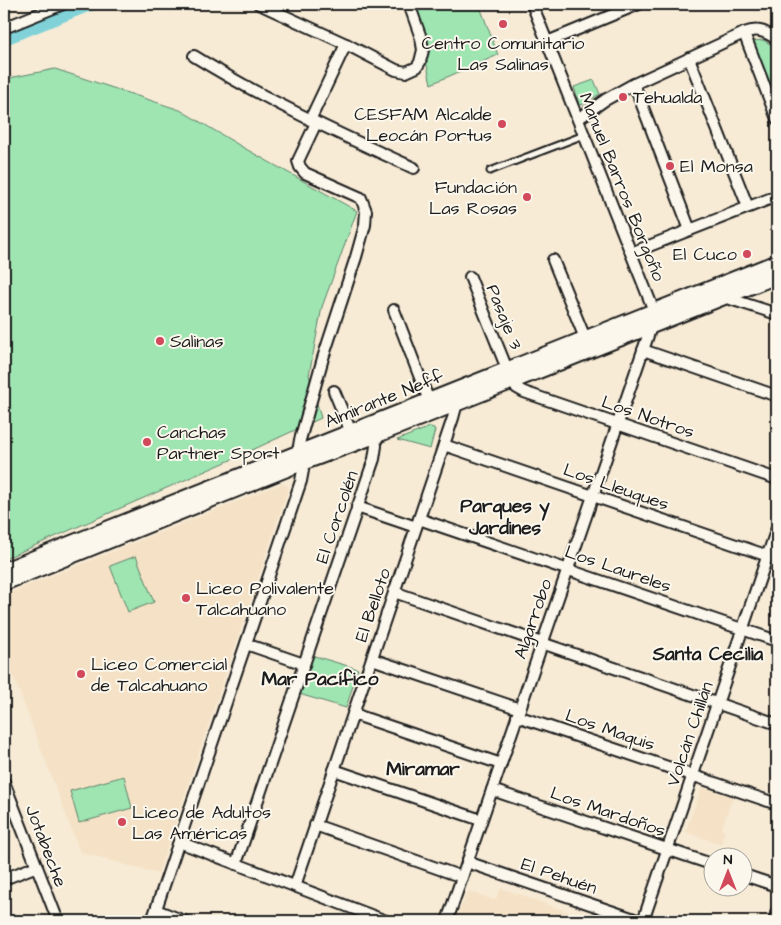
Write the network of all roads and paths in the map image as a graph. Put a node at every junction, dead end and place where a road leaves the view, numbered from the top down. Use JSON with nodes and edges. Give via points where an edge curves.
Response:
{"nodes":[{"id":1,"x":63,"y":4,"type":"edge"},
{"id":2,"x":259,"y":4,"type":"edge"},
{"id":3,"x":409,"y":4,"type":"edge"},
{"id":4,"x":532,"y":4,"type":"edge"},
{"id":5,"x":639,"y":4,"type":"edge"},
{"id":6,"x":4,"y":28,"type":"edge"},
{"id":7,"x":744,"y":33,"type":"junction"},
{"id":8,"x":777,"y":39,"type":"edge"},
{"id":9,"x":547,"y":42,"type":"junction"},
{"id":10,"x":346,"y":44,"type":"junction"},
{"id":11,"x":194,"y":56,"type":"dead end"},
{"id":12,"x":689,"y":58,"type":"junction"},
{"id":13,"x":634,"y":84,"type":"junction"},
{"id":14,"x":578,"y":119,"type":"junction"},
{"id":15,"x":777,"y":119,"type":"edge"},
{"id":16,"x":313,"y":121,"type":"junction"},
{"id":17,"x":584,"y":135,"type":"junction"},
{"id":18,"x":414,"y":168,"type":"dead end"},
{"id":19,"x":490,"y":171,"type":"dead end"},
{"id":20,"x":777,"y":196,"type":"edge"},
{"id":21,"x":748,"y":207,"type":"junction"},
{"id":22,"x":690,"y":230,"type":"junction"},
{"id":23,"x":631,"y":253,"type":"junction"},
{"id":24,"x":553,"y":260,"type":"dead end"},
{"id":25,"x":777,"y":262,"type":"edge"},
{"id":26,"x":777,"y":276,"type":"edge"},
{"id":27,"x":470,"y":277,"type":"dead end"},
{"id":28,"x":724,"y":297,"type":"junction"},
{"id":29,"x":394,"y":310,"type":"dead end"},
{"id":30,"x":654,"y":311,"type":"junction"},
{"id":31,"x":777,"y":314,"type":"edge"},
{"id":32,"x":651,"y":326,"type":"junction"},
{"id":33,"x":585,"y":338,"type":"junction"},
{"id":34,"x":642,"y":350,"type":"junction"},
{"id":35,"x":509,"y":376,"type":"junction"},
{"id":36,"x":334,"y":391,"type":"dead end"},
{"id":37,"x":777,"y":396,"type":"edge"},
{"id":38,"x":455,"y":397,"type":"junction"},
{"id":39,"x":429,"y":401,"type":"junction"},
{"id":40,"x":618,"y":423,"type":"junction"},
{"id":41,"x":351,"y":432,"type":"junction"},
{"id":42,"x":375,"y":436,"type":"junction"},
{"id":43,"x":444,"y":445,"type":"junction"},
{"id":44,"x":301,"y":457,"type":"junction"},
{"id":45,"x":777,"y":478,"type":"edge"},
{"id":46,"x":593,"y":496,"type":"junction"},
{"id":47,"x":357,"y":507,"type":"junction"},
{"id":48,"x":418,"y":523,"type":"junction"},
{"id":49,"x":777,"y":528,"type":"edge"},
{"id":50,"x":772,"y":558,"type":"edge"},
{"id":51,"x":568,"y":569,"type":"junction"},
{"id":52,"x":4,"y":570,"type":"edge"},
{"id":53,"x":4,"y":584,"type":"edge"},
{"id":54,"x":394,"y":592,"type":"junction"},
{"id":55,"x":743,"y":629,"type":"junction"},
{"id":56,"x":777,"y":640,"type":"edge"},
{"id":57,"x":542,"y":643,"type":"junction"},
{"id":58,"x":246,"y":644,"type":"junction"},
{"id":59,"x":372,"y":659,"type":"junction"},
{"id":60,"x":304,"y":664,"type":"junction"},
{"id":61,"x":717,"y":703,"type":"junction"},
{"id":62,"x":518,"y":712,"type":"junction"},
{"id":63,"x":353,"y":714,"type":"junction"},
{"id":64,"x":777,"y":724,"type":"edge"},
{"id":65,"x":501,"y":764,"type":"junction"},
{"id":66,"x":334,"y":770,"type":"junction"},
{"id":67,"x":692,"y":776,"type":"junction"},
{"id":68,"x":4,"y":782,"type":"edge"},
{"id":69,"x":492,"y":790,"type":"junction"},
{"id":70,"x":777,"y":804,"type":"edge"},
{"id":71,"x":482,"y":820,"type":"junction"},
{"id":72,"x":315,"y":825,"type":"junction"},
{"id":73,"x":179,"y":842,"type":"junction"},
{"id":74,"x":667,"y":849,"type":"junction"},
{"id":75,"x":704,"y":861,"type":"edge"},
{"id":76,"x":467,"y":862,"type":"junction"},
{"id":77,"x":236,"y":864,"type":"junction"},
{"id":78,"x":37,"y":866,"type":"junction"},
{"id":79,"x":462,"y":877,"type":"junction"},
{"id":80,"x":754,"y":878,"type":"edge"},
{"id":81,"x":4,"y":879,"type":"edge"},
{"id":82,"x":294,"y":886,"type":"junction"},
{"id":83,"x":777,"y":886,"type":"edge"},
{"id":84,"x":156,"y":910,"type":"junction"},
{"id":85,"x":58,"y":921,"type":"edge"},
{"id":86,"x":152,"y":921,"type":"edge"},
{"id":87,"x":184,"y":921,"type":"edge"},
{"id":88,"x":386,"y":921,"type":"edge"},
{"id":89,"x":447,"y":921,"type":"edge"},
{"id":90,"x":642,"y":921,"type":"edge"}],
"edges":[{"from":1,"to":6,"type":"street"},
{"from":2,"to":10,"type":"street"},
{"from":3,"to":10,"type":"street","via":[[423,44],[422,56],[414,70],[396,70]]},
{"from":4,"to":9,"type":"street","name":"Manuel Barros Borgoño"},
{"from":5,"to":9,"type":"street"},
{"from":7,"to":8,"type":"street","via":[[756,30]]},
{"from":7,"to":12,"type":"street"},
{"from":7,"to":15,"type":"street"},
{"from":9,"to":14,"type":"street","name":"Manuel Barros Borgoño"},
{"from":10,"to":16,"type":"street"},
{"from":11,"to":16,"type":"street","via":[[254,92]]},
{"from":12,"to":13,"type":"street"},
{"from":12,"to":21,"type":"street"},
{"from":13,"to":14,"type":"street"},
{"from":13,"to":22,"type":"street"},
{"from":14,"to":17,"type":"street","name":"Manuel Barros Borgoño"},
{"from":16,"to":18,"type":"street"},
{"from":16,"to":44,"type":"street","via":[[298,161],[300,167],[304,173],[362,198],[366,218],[322,358],[300,440]]},
{"from":17,"to":19,"type":"lane"},
{"from":17,"to":23,"type":"street","name":"Manuel Barros Borgoño"},
{"from":20,"to":21,"type":"street"},
{"from":21,"to":22,"type":"street"},
{"from":22,"to":23,"type":"street"},
{"from":23,"to":30,"type":"street","name":"Manuel Barros Borgoño"},
{"from":24,"to":33,"type":"street"},
{"from":25,"to":30,"type":"street","name":"Almirante Neff"},
{"from":26,"to":28,"type":"street","name":"Almirante Neff"},
{"from":27,"to":35,"type":"street","name":"Pasaje 3"},
{"from":28,"to":31,"type":"street"},
{"from":28,"to":32,"type":"street","name":"Almirante Neff"},
{"from":29,"to":39,"type":"street"},
{"from":30,"to":32,"type":"street"},
{"from":30,"to":33,"type":"street","name":"Almirante Neff"},
{"from":32,"to":34,"type":"street","name":"Algarrobo"},
{"from":32,"to":35,"type":"street","name":"Almirante Neff"},
{"from":33,"to":35,"type":"street","name":"Almirante Neff"},
{"from":34,"to":37,"type":"street"},
{"from":34,"to":40,"type":"street","name":"Algarrobo"},
{"from":35,"to":38,"type":"street","name":"Almirante Neff"},
{"from":35,"to":40,"type":"street","name":"Los Notros","via":[[524,392]]},
{"from":36,"to":41,"type":"street"},
{"from":38,"to":39,"type":"street","name":"Almirante Neff"},
{"from":38,"to":42,"type":"street","name":"Almirante Neff"},
{"from":38,"to":43,"type":"street","name":"El Belloto"},
{"from":39,"to":41,"type":"street","name":"Almirante Neff"},
{"from":40,"to":45,"type":"street","name":"Los Notros"},
{"from":40,"to":46,"type":"street","name":"Algarrobo"},
{"from":41,"to":44,"type":"street","name":"Almirante Neff"},
{"from":42,"to":44,"type":"street","name":"Almirante Neff"},
{"from":42,"to":47,"type":"street","name":"El Corcolén","via":[[374,459]]},
{"from":43,"to":46,"type":"street","name":"Los Lleuques"},
{"from":43,"to":48,"type":"street","name":"El Belloto"},
{"from":44,"to":52,"type":"street","name":"Almirante Neff"},
{"from":44,"to":53,"type":"street","name":"Almirante Neff"},
{"from":44,"to":58,"type":"street","via":[[301,481]]},
{"from":46,"to":50,"type":"street","name":"Los Lleuques"},
{"from":46,"to":51,"type":"street","name":"Algarrobo"},
{"from":47,"to":48,"type":"street","name":"Los Laureles"},
{"from":47,"to":60,"type":"street","name":"El Corcolén"},
{"from":48,"to":51,"type":"street","name":"Los Laureles"},
{"from":48,"to":54,"type":"street","name":"El Belloto"},
{"from":49,"to":50,"type":"street","name":"Volcán Chillán"},
{"from":50,"to":55,"type":"street","name":"Volcán Chillán"},
{"from":51,"to":55,"type":"street","name":"Los Laureles"},
{"from":51,"to":57,"type":"street","name":"Algarrobo"},
{"from":54,"to":57,"type":"street"},
{"from":54,"to":59,"type":"street","name":"El Belloto"},
{"from":55,"to":56,"type":"street","name":"Los Laureles"},
{"from":55,"to":61,"type":"street","name":"Volcán Chillán"},
{"from":57,"to":61,"type":"street"},
{"from":57,"to":62,"type":"street","name":"Algarrobo"},
{"from":58,"to":60,"type":"street"},
{"from":58,"to":73,"type":"street"},
{"from":59,"to":62,"type":"street","name":"Los Maquis"},
{"from":59,"to":63,"type":"street","name":"El Belloto"},
{"from":60,"to":77,"type":"street","name":"El Corcolén"},
{"from":61,"to":64,"type":"street"},
{"from":61,"to":67,"type":"street","name":"Volcán Chillán"},
{"from":62,"to":65,"type":"street","name":"Algarrobo"},
{"from":62,"to":67,"type":"street","name":"Los Maquis"},
{"from":63,"to":65,"type":"street"},
{"from":63,"to":66,"type":"street","name":"El Belloto"},
{"from":65,"to":69,"type":"street","name":"Algarrobo"},
{"from":66,"to":71,"type":"street"},
{"from":66,"to":72,"type":"street","name":"El Belloto"},
{"from":67,"to":70,"type":"street","name":"Los Maquis"},
{"from":67,"to":74,"type":"street","name":"Volcán Chillán"},
{"from":68,"to":78,"type":"street","name":"Jotabeche"},
{"from":69,"to":71,"type":"street","name":"Algarrobo"},
{"from":69,"to":74,"type":"street","name":"Los Mardoños"},
{"from":71,"to":76,"type":"street","name":"Algarrobo"},
{"from":72,"to":79,"type":"street"},
{"from":72,"to":82,"type":"street","name":"El Belloto"},
{"from":73,"to":77,"type":"street"},
{"from":73,"to":84,"type":"street"},
{"from":74,"to":75,"type":"street","name":"Los Mardoños"},
{"from":74,"to":90,"type":"street","name":"Volcán Chillán"},
{"from":76,"to":79,"type":"street","name":"Algarrobo"},
{"from":76,"to":90,"type":"street","name":"El Pehuén"},
{"from":77,"to":82,"type":"street"},
{"from":78,"to":81,"type":"street"},
{"from":78,"to":85,"type":"street","name":"Jotabeche"},
{"from":79,"to":89,"type":"street","name":"Algarrobo"},
{"from":80,"to":83,"type":"street"},
{"from":82,"to":88,"type":"street"},
{"from":84,"to":86,"type":"street"},
{"from":84,"to":87,"type":"street"}]}
